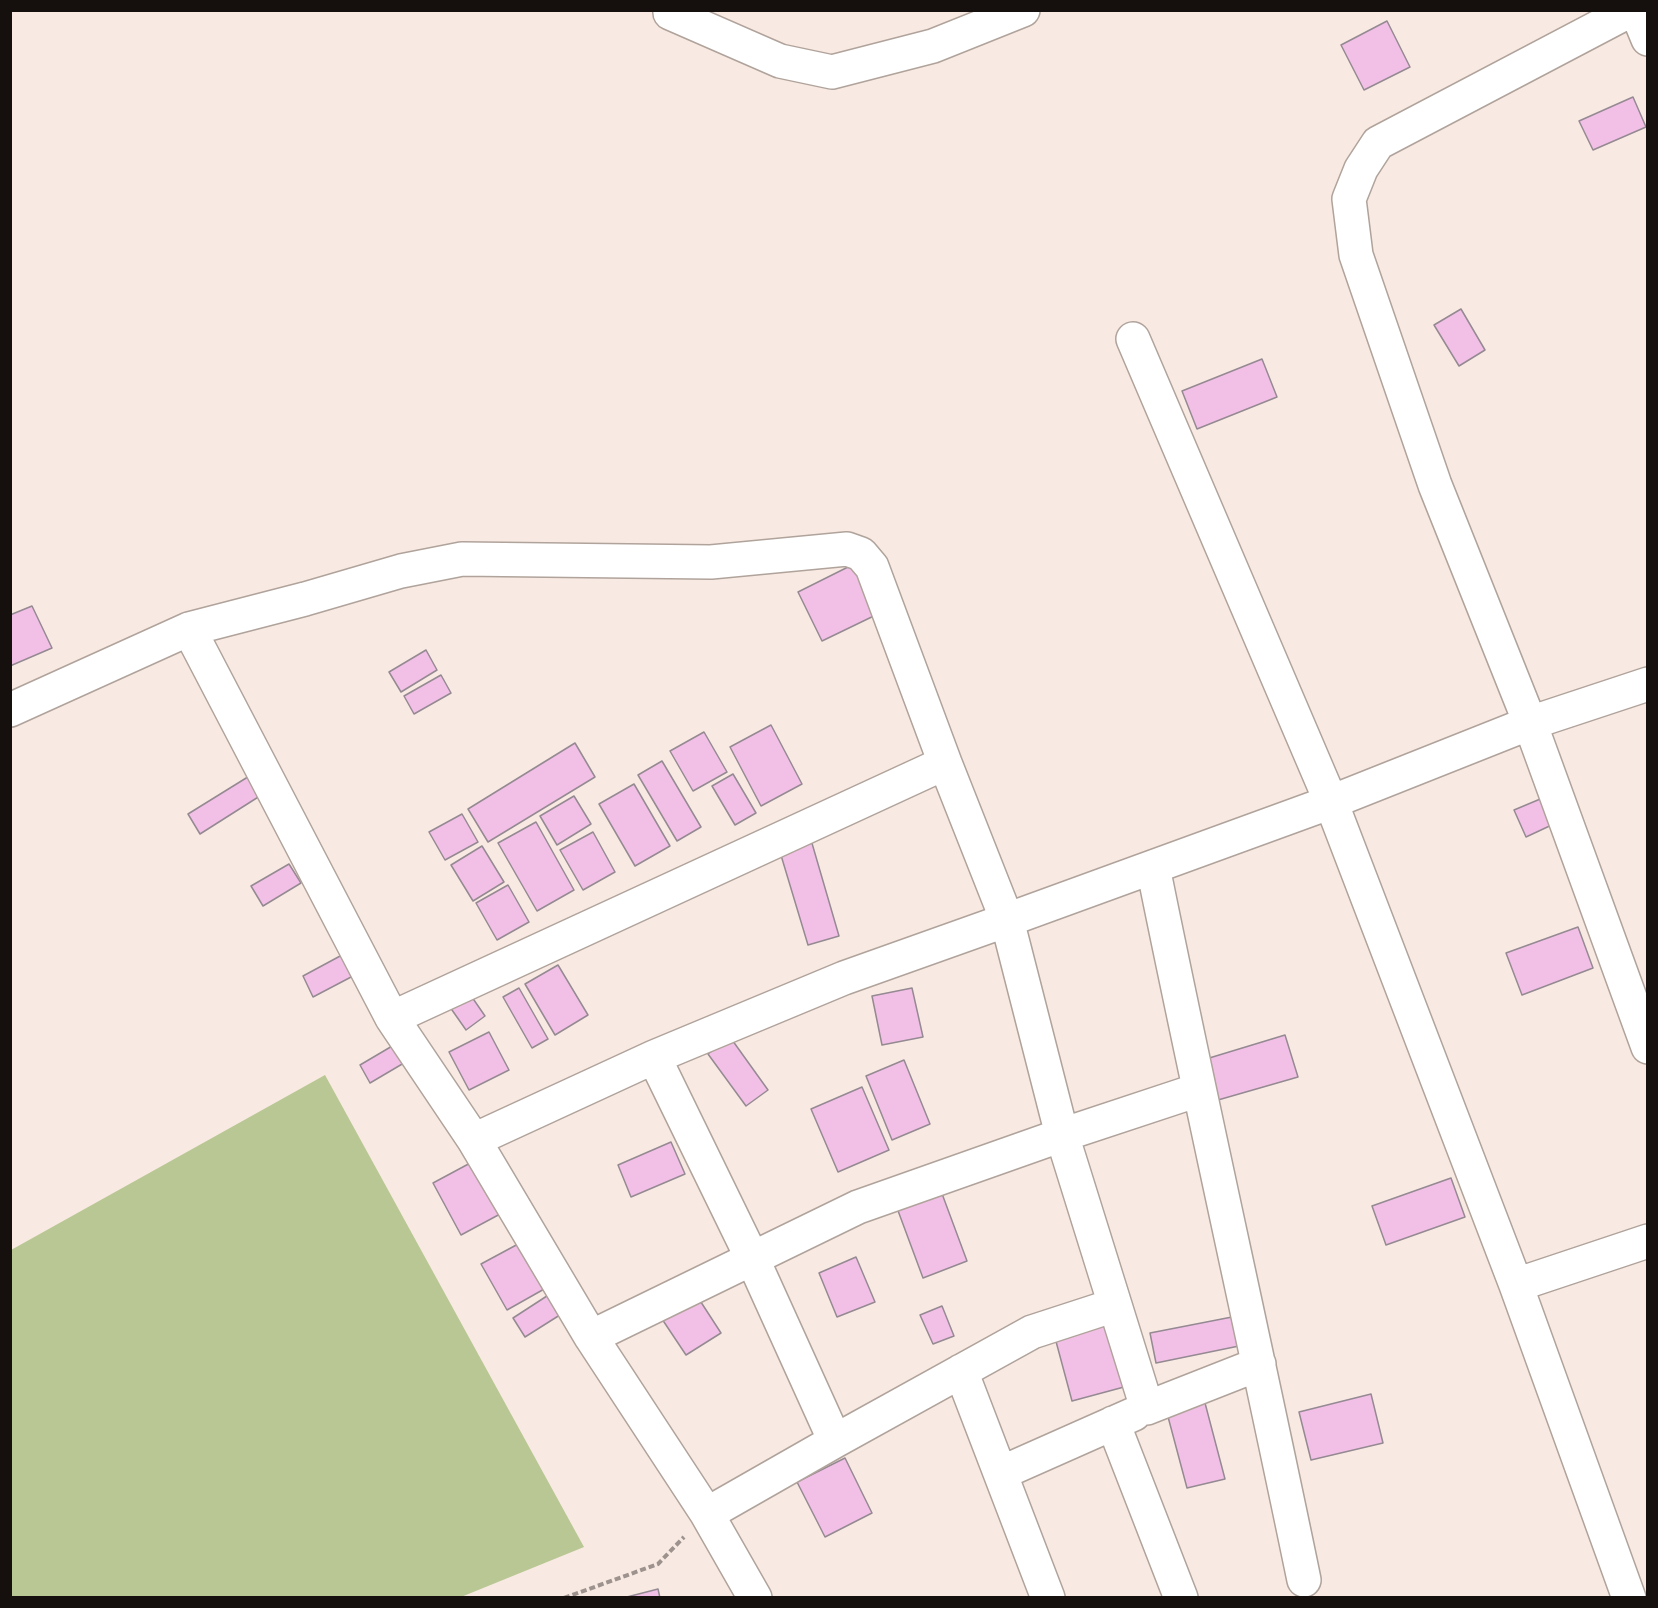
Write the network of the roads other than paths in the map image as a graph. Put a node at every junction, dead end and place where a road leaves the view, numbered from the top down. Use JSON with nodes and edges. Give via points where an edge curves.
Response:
{"nodes":[{"id":1,"x":1023,"y":10,"type":"edge"},
{"id":2,"x":1631,"y":10,"type":"edge"},
{"id":3,"x":1636,"y":10,"type":"edge"},
{"id":4,"x":668,"y":11,"type":"edge"},
{"id":5,"x":1647,"y":39,"type":"edge"},
{"id":6,"x":1133,"y":339,"type":"dead end"},
{"id":7,"x":189,"y":629,"type":"junction"},
{"id":8,"x":1647,"y":684,"type":"edge"},
{"id":9,"x":10,"y":710,"type":"edge"},
{"id":10,"x":1530,"y":723,"type":"junction"},
{"id":11,"x":945,"y":763,"type":"junction"},
{"id":12,"x":1331,"y":802,"type":"junction"},
{"id":13,"x":1153,"y":867,"type":"junction"},
{"id":14,"x":1007,"y":920,"type":"junction"},
{"id":15,"x":392,"y":1018,"type":"junction"},
{"id":16,"x":1647,"y":1047,"type":"edge"},
{"id":17,"x":654,"y":1057,"type":"junction"},
{"id":18,"x":1198,"y":1089,"type":"junction"},
{"id":19,"x":1062,"y":1135,"type":"junction"},
{"id":20,"x":474,"y":1140,"type":"junction"},
{"id":21,"x":1647,"y":1241,"type":"edge"},
{"id":22,"x":753,"y":1260,"type":"junction"},
{"id":23,"x":1516,"y":1285,"type":"junction"},
{"id":24,"x":1115,"y":1305,"type":"junction"},
{"id":25,"x":591,"y":1337,"type":"junction"},
{"id":26,"x":1259,"y":1364,"type":"junction"},
{"id":27,"x":961,"y":1371,"type":"junction"},
{"id":28,"x":1147,"y":1408,"type":"junction"},
{"id":29,"x":1113,"y":1423,"type":"junction"},
{"id":30,"x":835,"y":1440,"type":"junction"},
{"id":31,"x":1001,"y":1473,"type":"junction"},
{"id":32,"x":707,"y":1514,"type":"junction"},
{"id":33,"x":1304,"y":1580,"type":"dead end"},
{"id":34,"x":755,"y":1598,"type":"edge"},
{"id":35,"x":1048,"y":1598,"type":"edge"},
{"id":36,"x":1181,"y":1598,"type":"edge"},
{"id":37,"x":1629,"y":1598,"type":"edge"}],
"edges":[{"from":1,"to":4,"type":"street","via":[[933,46],[832,72],[780,61]]},
{"from":2,"to":10,"type":"street","via":[[1378,143],[1361,169],[1349,199],[1356,255],[1435,485]]},
{"from":3,"to":5,"type":"street"},
{"from":6,"to":12,"type":"street"},
{"from":7,"to":9,"type":"street"},
{"from":7,"to":11,"type":"street","via":[[401,571],[462,559],[711,562],[847,549],[861,554],[872,567]]},
{"from":7,"to":15,"type":"street"},
{"from":8,"to":10,"type":"street"},
{"from":10,"to":12,"type":"street"},
{"from":10,"to":16,"type":"street"},
{"from":11,"to":14,"type":"street"},
{"from":11,"to":15,"type":"street"},
{"from":12,"to":13,"type":"street"},
{"from":12,"to":23,"type":"street"},
{"from":13,"to":14,"type":"street"},
{"from":13,"to":18,"type":"street"},
{"from":14,"to":17,"type":"street","via":[[844,978]]},
{"from":14,"to":19,"type":"street"},
{"from":15,"to":20,"type":"street"},
{"from":17,"to":20,"type":"street"},
{"from":17,"to":22,"type":"street"},
{"from":18,"to":19,"type":"street"},
{"from":18,"to":26,"type":"street"},
{"from":19,"to":22,"type":"street","via":[[858,1207]]},
{"from":19,"to":24,"type":"street"},
{"from":20,"to":25,"type":"street"},
{"from":21,"to":23,"type":"street"},
{"from":22,"to":25,"type":"street"},
{"from":22,"to":30,"type":"street"},
{"from":23,"to":37,"type":"street"},
{"from":24,"to":27,"type":"street","via":[[1032,1332]]},
{"from":24,"to":28,"type":"street"},
{"from":25,"to":32,"type":"street"},
{"from":26,"to":28,"type":"street"},
{"from":26,"to":33,"type":"street"},
{"from":27,"to":30,"type":"street"},
{"from":27,"to":31,"type":"street"},
{"from":28,"to":29,"type":"street"},
{"from":29,"to":31,"type":"street"},
{"from":29,"to":36,"type":"street"},
{"from":30,"to":32,"type":"street"},
{"from":31,"to":35,"type":"street"},
{"from":32,"to":34,"type":"street"}]}
